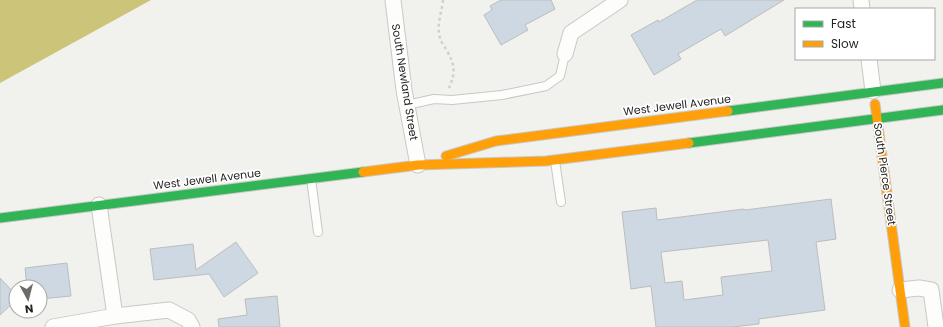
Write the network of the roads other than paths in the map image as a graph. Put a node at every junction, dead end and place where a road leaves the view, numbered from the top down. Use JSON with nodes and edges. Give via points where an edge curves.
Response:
{"nodes":[{"id":1,"x":393,"y":0,"type":"edge"},
{"id":2,"x":620,"y":0,"type":"edge"},
{"id":3,"x":564,"y":54,"type":"joint"},
{"id":4,"x":869,"y":60,"type":"edge"},
{"id":5,"x":943,"y":83,"type":"edge"},
{"id":6,"x":873,"y":91,"type":"junction"},
{"id":7,"x":407,"y":105,"type":"junction"},
{"id":8,"x":943,"y":110,"type":"edge"},
{"id":9,"x":877,"y":119,"type":"junction"},
{"id":10,"x":555,"y":160,"type":"junction"},
{"id":11,"x":418,"y":165,"type":"junction"},
{"id":12,"x":311,"y":178,"type":"junction"},
{"id":13,"x":561,"y":202,"type":"dead end"},
{"id":14,"x":99,"y":205,"type":"junction"},
{"id":15,"x":0,"y":218,"type":"edge"},
{"id":16,"x":318,"y":232,"type":"dead end"},
{"id":17,"x":900,"y":290,"type":"junction"},
{"id":18,"x":115,"y":316,"type":"junction"},
{"id":19,"x":53,"y":327,"type":"edge"},
{"id":20,"x":192,"y":327,"type":"edge"},
{"id":21,"x":905,"y":327,"type":"edge"},
{"id":22,"x":936,"y":327,"type":"edge"}],
"edges":[{"from":1,"to":7,"type":"street","name":"South Newland Street"},
{"from":2,"to":3,"type":"street","via":[[571,33]]},
{"from":3,"to":7,"type":"lane","via":[[560,76],[546,86],[502,96],[434,99]]},
{"from":4,"to":6,"type":"street","name":"South Pierce Street"},
{"from":5,"to":6,"type":"main road","name":"West Jewell Avenue"},
{"from":6,"to":9,"type":"main road","name":"South Pierce Street"},
{"from":6,"to":11,"type":"main road","name":"West Jewell Avenue","via":[[496,141]]},
{"from":7,"to":11,"type":"street","name":"South Newland Street"},
{"from":8,"to":9,"type":"main road","name":"West Jewell Avenue"},
{"from":9,"to":10,"type":"main road","name":"West Jewell Avenue"},
{"from":9,"to":17,"type":"main road","name":"South Pierce Street"},
{"from":10,"to":11,"type":"main road","name":"West Jewell Avenue"},
{"from":10,"to":13,"type":"lane"},
{"from":11,"to":12,"type":"main road","name":"West Jewell Avenue"},
{"from":12,"to":14,"type":"main road","name":"West Jewell Avenue"},
{"from":12,"to":16,"type":"lane"},
{"from":14,"to":15,"type":"main road","name":"West Jewell Avenue"},
{"from":14,"to":18,"type":"street"},
{"from":17,"to":21,"type":"main road","name":"South Pierce Street"},
{"from":17,"to":22,"type":"street","via":[[931,290]]},
{"from":18,"to":19,"type":"street"},
{"from":18,"to":20,"type":"street","via":[[169,310],[188,320]]}]}
